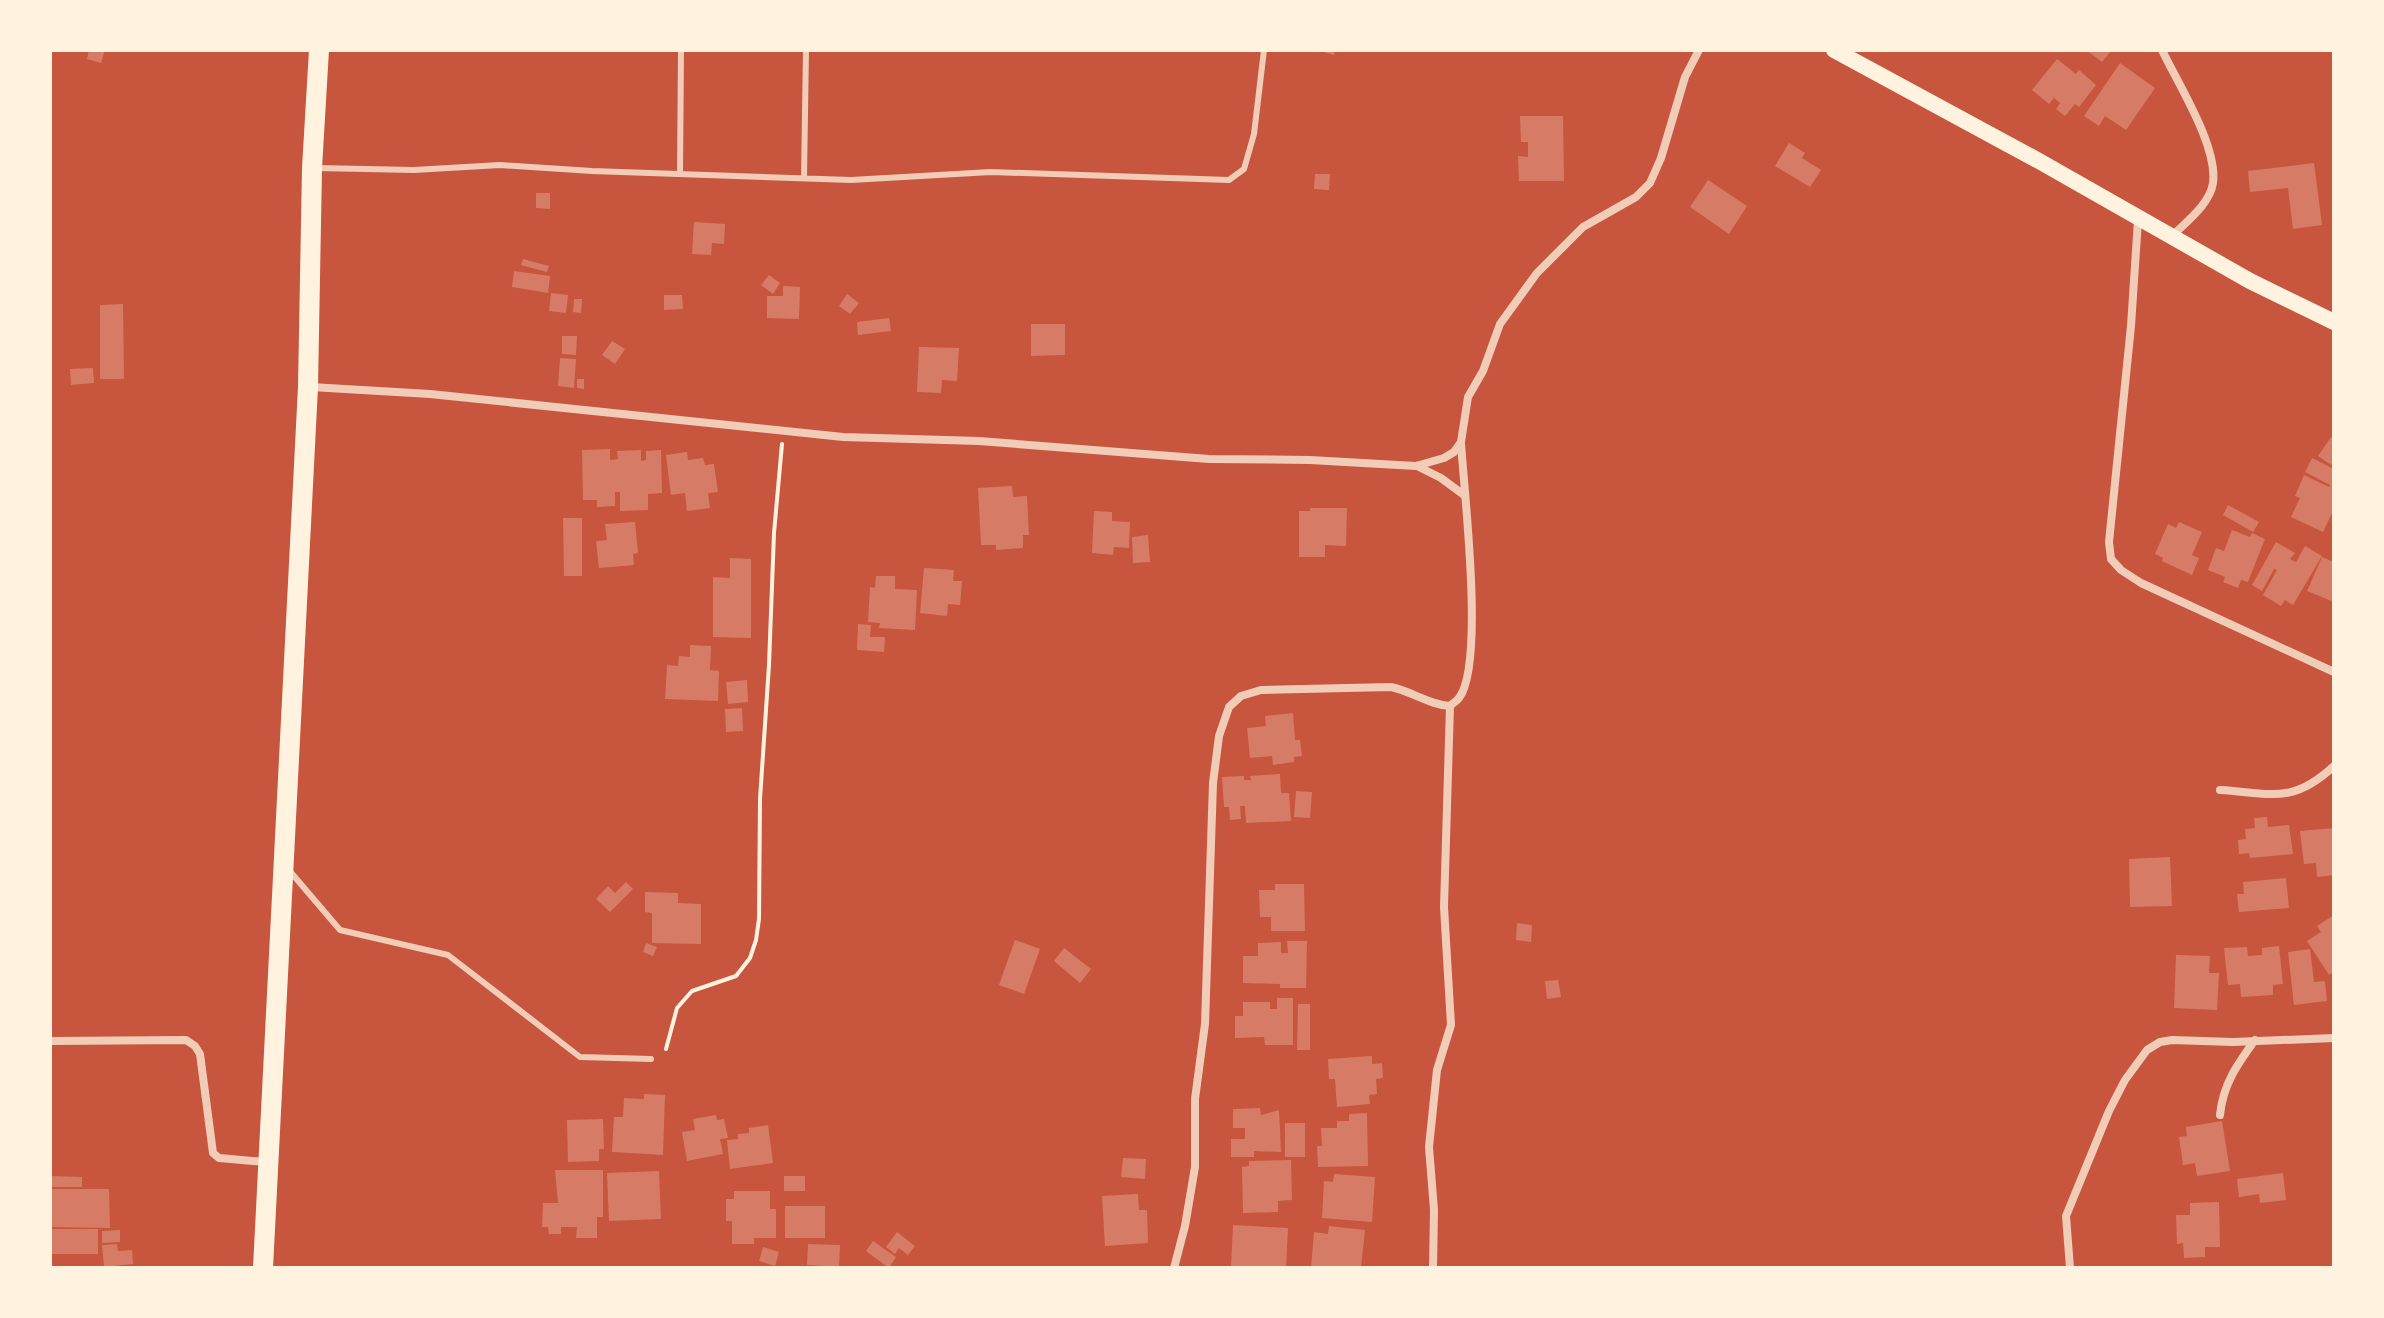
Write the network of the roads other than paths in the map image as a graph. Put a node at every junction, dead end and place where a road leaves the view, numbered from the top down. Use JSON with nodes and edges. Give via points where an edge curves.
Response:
{"nodes":[{"id":1,"x":319,"y":50,"type":"edge"},
{"id":2,"x":681,"y":50,"type":"edge"},
{"id":3,"x":806,"y":50,"type":"edge"},
{"id":4,"x":1264,"y":50,"type":"edge"},
{"id":5,"x":1699,"y":50,"type":"edge"},
{"id":6,"x":1834,"y":50,"type":"edge"},
{"id":7,"x":2162,"y":50,"type":"edge"},
{"id":8,"x":312,"y":168,"type":"junction"},
{"id":9,"x":680,"y":172,"type":"junction"},
{"id":10,"x":804,"y":177,"type":"junction"},
{"id":11,"x":2138,"y":220,"type":"junction"},
{"id":12,"x":2172,"y":237,"type":"junction"},
{"id":13,"x":2334,"y":322,"type":"edge"},
{"id":14,"x":308,"y":387,"type":"junction"},
{"id":15,"x":1461,"y":442,"type":"junction"},
{"id":16,"x":1416,"y":466,"type":"junction"},
{"id":17,"x":1464,"y":495,"type":"junction"},
{"id":18,"x":2334,"y":672,"type":"edge"},
{"id":19,"x":1450,"y":706,"type":"junction"},
{"id":20,"x":2334,"y":766,"type":"edge"},
{"id":21,"x":2220,"y":790,"type":"dead end"},
{"id":22,"x":283,"y":863,"type":"junction"},
{"id":23,"x":2334,"y":1038,"type":"edge"},
{"id":24,"x":2255,"y":1040,"type":"junction"},
{"id":25,"x":50,"y":1041,"type":"edge"},
{"id":26,"x":651,"y":1059,"type":"dead end"},
{"id":27,"x":2220,"y":1115,"type":"dead end"},
{"id":28,"x":267,"y":1162,"type":"junction"},
{"id":29,"x":263,"y":1268,"type":"edge"},
{"id":30,"x":1174,"y":1268,"type":"edge"},
{"id":31,"x":1433,"y":1268,"type":"edge"},
{"id":32,"x":2070,"y":1268,"type":"edge"}],
"edges":[{"from":1,"to":8,"type":"highway"},
{"from":2,"to":9,"type":"lane"},
{"from":3,"to":10,"type":"lane"},
{"from":4,"to":10,"type":"lane","via":[[1254,134],[1244,169],[1229,180],[991,172],[851,180]]},
{"from":5,"to":15,"type":"street","via":[[1650,183],[1563,245],[1505,316],[1468,397]]},
{"from":6,"to":11,"type":"main road"},
{"from":7,"to":12,"type":"street","via":[[2204,135],[2213,184],[2201,207]]},
{"from":8,"to":9,"type":"lane","via":[[500,165]]},
{"from":8,"to":14,"type":"highway"},
{"from":9,"to":10,"type":"lane"},
{"from":11,"to":12,"type":"main road"},
{"from":11,"to":18,"type":"street","via":[[2111,559],[2141,583]]},
{"from":12,"to":13,"type":"main road"},
{"from":14,"to":16,"type":"street","via":[[430,394],[843,437]]},
{"from":14,"to":22,"type":"highway"},
{"from":15,"to":16,"type":"street","via":[[1444,458]]},
{"from":15,"to":17,"type":"street"},
{"from":16,"to":17,"type":"street"},
{"from":17,"to":19,"type":"street","via":[[1470,653],[1460,698]]},
{"from":19,"to":30,"type":"street","via":[[1391,687],[1273,689],[1241,696],[1224,715],[1213,783],[1195,1167]]},
{"from":19,"to":31,"type":"street","via":[[1444,907],[1451,1025],[1437,1070],[1430,1133]]},
{"from":20,"to":21,"type":"street","via":[[2305,789],[2287,795]]},
{"from":22,"to":26,"type":"lane","via":[[340,930],[448,955],[580,1057]]},
{"from":22,"to":28,"type":"highway"},
{"from":23,"to":24,"type":"street"},
{"from":24,"to":27,"type":"street","via":[[2231,1073]]},
{"from":24,"to":32,"type":"street","via":[[2172,1040],[2147,1050],[2109,1111],[2066,1216]]},
{"from":25,"to":28,"type":"street","via":[[186,1040],[200,1054],[213,1153]]},
{"from":28,"to":29,"type":"highway"}]}
